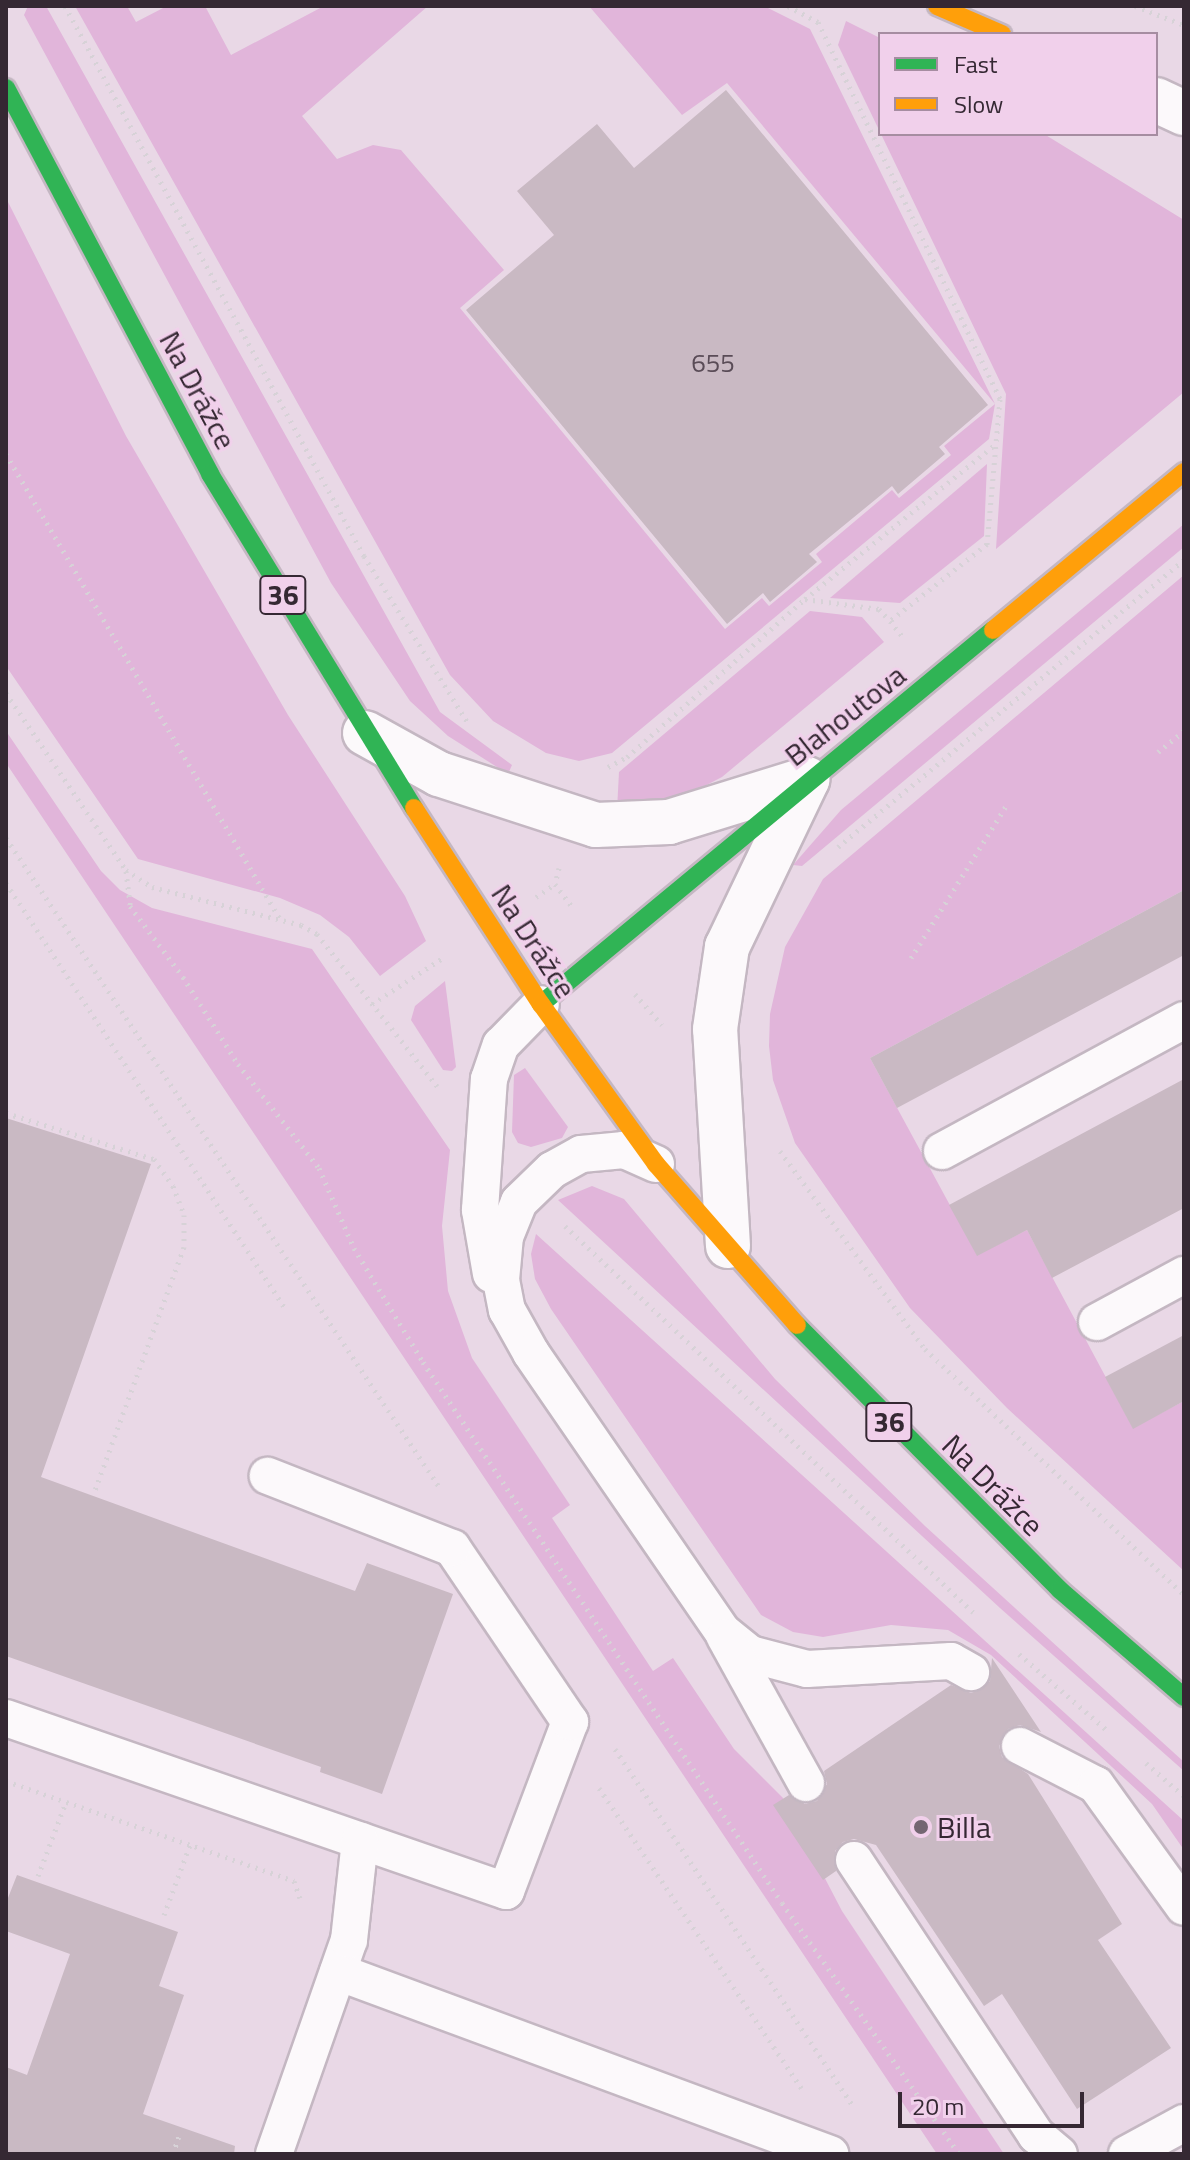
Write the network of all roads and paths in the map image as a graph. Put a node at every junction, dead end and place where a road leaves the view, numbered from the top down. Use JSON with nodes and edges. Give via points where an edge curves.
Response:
{"nodes":[{"id":1,"x":65,"y":6,"type":"edge"},
{"id":2,"x":788,"y":6,"type":"edge"},
{"id":3,"x":937,"y":6,"type":"edge"},
{"id":4,"x":1135,"y":6,"type":"edge"},
{"id":5,"x":1184,"y":25,"type":"edge"},
{"id":6,"x":997,"y":32,"type":"edge"},
{"id":7,"x":6,"y":88,"type":"edge"},
{"id":8,"x":1158,"y":101,"type":"edge"},
{"id":9,"x":1184,"y":113,"type":"edge"},
{"id":10,"x":996,"y":444,"type":"junction"},
{"id":11,"x":6,"y":454,"type":"edge"},
{"id":12,"x":1184,"y":472,"type":"edge"},
{"id":13,"x":1184,"y":560,"type":"edge"},
{"id":14,"x":805,"y":599,"type":"junction"},
{"id":15,"x":890,"y":621,"type":"junction"},
{"id":16,"x":937,"y":678,"type":"junction"},
{"id":17,"x":6,"y":693,"type":"edge"},
{"id":18,"x":470,"y":728,"type":"dead end"},
{"id":19,"x":981,"y":728,"type":"junction"},
{"id":20,"x":1184,"y":731,"type":"edge"},
{"id":21,"x":365,"y":733,"type":"junction"},
{"id":22,"x":1158,"y":752,"type":"dead end"},
{"id":23,"x":808,"y":779,"type":"junction"},
{"id":24,"x":1008,"y":803,"type":"dead end"},
{"id":25,"x":568,"y":820,"type":"junction"},
{"id":26,"x":834,"y":851,"type":"dead end"},
{"id":27,"x":126,"y":870,"type":"junction"},
{"id":28,"x":6,"y":883,"type":"edge"},
{"id":29,"x":281,"y":920,"type":"junction"},
{"id":30,"x":604,"y":952,"type":"junction"},
{"id":31,"x":911,"y":958,"type":"dead end"},
{"id":32,"x":541,"y":1004,"type":"junction"},
{"id":33,"x":1184,"y":1020,"type":"edge"},
{"id":34,"x":715,"y":1029,"type":"junction"},
{"id":35,"x":441,"y":1091,"type":"dead end"},
{"id":36,"x":6,"y":1113,"type":"edge"},
{"id":37,"x":778,"y":1146,"type":"dead end"},
{"id":38,"x":942,"y":1151,"type":"dead end"},
{"id":39,"x":656,"y":1164,"type":"junction"},
{"id":40,"x":728,"y":1246,"type":"junction"},
{"id":41,"x":600,"y":1259,"type":"dead end"},
{"id":42,"x":1184,"y":1275,"type":"edge"},
{"id":43,"x":285,"y":1308,"type":"dead end"},
{"id":44,"x":507,"y":1310,"type":"junction"},
{"id":45,"x":1097,"y":1322,"type":"dead end"},
{"id":46,"x":268,"y":1476,"type":"dead end"},
{"id":47,"x":95,"y":1490,"type":"dead end"},
{"id":48,"x":1184,"y":1595,"type":"edge"},
{"id":49,"x":979,"y":1618,"type":"dead end"},
{"id":50,"x":723,"y":1632,"type":"junction"},
{"id":51,"x":1015,"y":1650,"type":"dead end"},
{"id":52,"x":971,"y":1672,"type":"dead end"},
{"id":53,"x":1184,"y":1697,"type":"edge"},
{"id":54,"x":6,"y":1718,"type":"edge"},
{"id":55,"x":570,"y":1722,"type":"junction"},
{"id":56,"x":1111,"y":1733,"type":"dead end"},
{"id":57,"x":1020,"y":1746,"type":"dead end"},
{"id":58,"x":1136,"y":1754,"type":"dead end"},
{"id":59,"x":6,"y":1781,"type":"edge"},
{"id":60,"x":806,"y":1783,"type":"dead end"},
{"id":61,"x":1184,"y":1796,"type":"edge"},
{"id":62,"x":66,"y":1802,"type":"junction"},
{"id":63,"x":360,"y":1841,"type":"junction"},
{"id":64,"x":190,"y":1845,"type":"junction"},
{"id":65,"x":854,"y":1860,"type":"dead end"},
{"id":66,"x":38,"y":1876,"type":"dead end"},
{"id":67,"x":302,"y":1905,"type":"dead end"},
{"id":68,"x":1184,"y":1907,"type":"edge"},
{"id":69,"x":164,"y":1915,"type":"dead end"},
{"id":70,"x":338,"y":1972,"type":"junction"},
{"id":71,"x":805,"y":2093,"type":"dead end"},
{"id":72,"x":1184,"y":2123,"type":"edge"},
{"id":73,"x":179,"y":2136,"type":"dead end"},
{"id":74,"x":173,"y":2154,"type":"edge"},
{"id":75,"x":274,"y":2154,"type":"edge"},
{"id":76,"x":830,"y":2154,"type":"edge"},
{"id":77,"x":959,"y":2154,"type":"edge"},
{"id":78,"x":1059,"y":2154,"type":"edge"},
{"id":79,"x":1127,"y":2154,"type":"edge"}],
"edges":[{"from":1,"to":18,"type":"path","via":[[364,556]]},
{"from":2,"to":10,"type":"path","via":[[818,22],[1000,399]]},
{"from":3,"to":6,"type":"main road"},
{"from":4,"to":5,"type":"path"},
{"from":7,"to":21,"type":"main road","name":"Na Drážce","number":"36","via":[[210,474]]},
{"from":8,"to":9,"type":"street"},
{"from":10,"to":14,"type":"path"},
{"from":10,"to":15,"type":"path","via":[[987,544]]},
{"from":11,"to":29,"type":"path"},
{"from":12,"to":16,"type":"main road","name":"Blahoutova"},
{"from":13,"to":19,"type":"path"},
{"from":14,"to":15,"type":"path","via":[[879,609]]},
{"from":14,"to":25,"type":"path","via":[[627,757],[576,785]]},
{"from":15,"to":16,"type":"path"},
{"from":16,"to":19,"type":"path"},
{"from":16,"to":23,"type":"main road","name":"Blahoutova"},
{"from":17,"to":27,"type":"path"},
{"from":19,"to":26,"type":"path"},
{"from":20,"to":22,"type":"path"},
{"from":21,"to":25,"type":"street","via":[[439,774]]},
{"from":21,"to":32,"type":"main road","name":"Na Drážce","number":"36"},
{"from":23,"to":25,"type":"street","via":[[669,822],[596,825]]},
{"from":23,"to":30,"type":"main road","name":"Blahoutova"},
{"from":23,"to":34,"type":"street","via":[[727,947]]},
{"from":24,"to":31,"type":"path"},
{"from":25,"to":30,"type":"path","via":[[555,884]]},
{"from":27,"to":29,"type":"path","via":[[152,887]]},
{"from":27,"to":77,"type":"path","via":[[130,906],[238,1064],[319,1168],[354,1248],[423,1362],[782,1903]]},
{"from":28,"to":43,"type":"path"},
{"from":29,"to":35,"type":"path","via":[[317,934]]},
{"from":30,"to":32,"type":"main road","name":"Blahoutova"},
{"from":30,"to":34,"type":"path","via":[[658,1024]]},
{"from":32,"to":39,"type":"main road","name":"Na Drážce","number":"36"},
{"from":32,"to":44,"type":"lane","via":[[501,1045],[489,1079],[481,1142],[484,1239]]},
{"from":33,"to":38,"type":"lane"},
{"from":34,"to":40,"type":"street"},
{"from":36,"to":47,"type":"path","via":[[154,1159],[184,1215],[184,1247]]},
{"from":37,"to":48,"type":"path","via":[[925,1349]]},
{"from":39,"to":40,"type":"main road","name":"Na Drážce","number":"36"},
{"from":39,"to":44,"type":"lane","via":[[624,1150],[591,1151],[564,1161],[529,1190],[510,1221],[501,1253]]},
{"from":40,"to":53,"type":"main road","name":"Na Drážce","number":"36","via":[[850,1384],[1060,1590]]},
{"from":41,"to":49,"type":"path"},
{"from":42,"to":45,"type":"lane"},
{"from":44,"to":50,"type":"lane"},
{"from":46,"to":55,"type":"lane","via":[[452,1548]]},
{"from":50,"to":52,"type":"lane","via":[[750,1654],[778,1665],[807,1669],[951,1661]]},
{"from":50,"to":60,"type":"lane"},
{"from":51,"to":56,"type":"path"},
{"from":54,"to":63,"type":"lane"},
{"from":55,"to":63,"type":"lane","via":[[506,1891]]},
{"from":55,"to":71,"type":"path","via":[[586,1768]]},
{"from":57,"to":68,"type":"lane","via":[[1096,1785]]},
{"from":58,"to":61,"type":"path"},
{"from":59,"to":62,"type":"path"},
{"from":62,"to":64,"type":"path"},
{"from":62,"to":66,"type":"path"},
{"from":63,"to":70,"type":"lane","via":[[349,1940]]},
{"from":64,"to":67,"type":"path","via":[[294,1881]]},
{"from":64,"to":69,"type":"path"},
{"from":65,"to":78,"type":"lane","via":[[1036,2135]]},
{"from":70,"to":75,"type":"lane"},
{"from":70,"to":76,"type":"lane"},
{"from":72,"to":79,"type":"lane"},
{"from":73,"to":74,"type":"path"}]}
